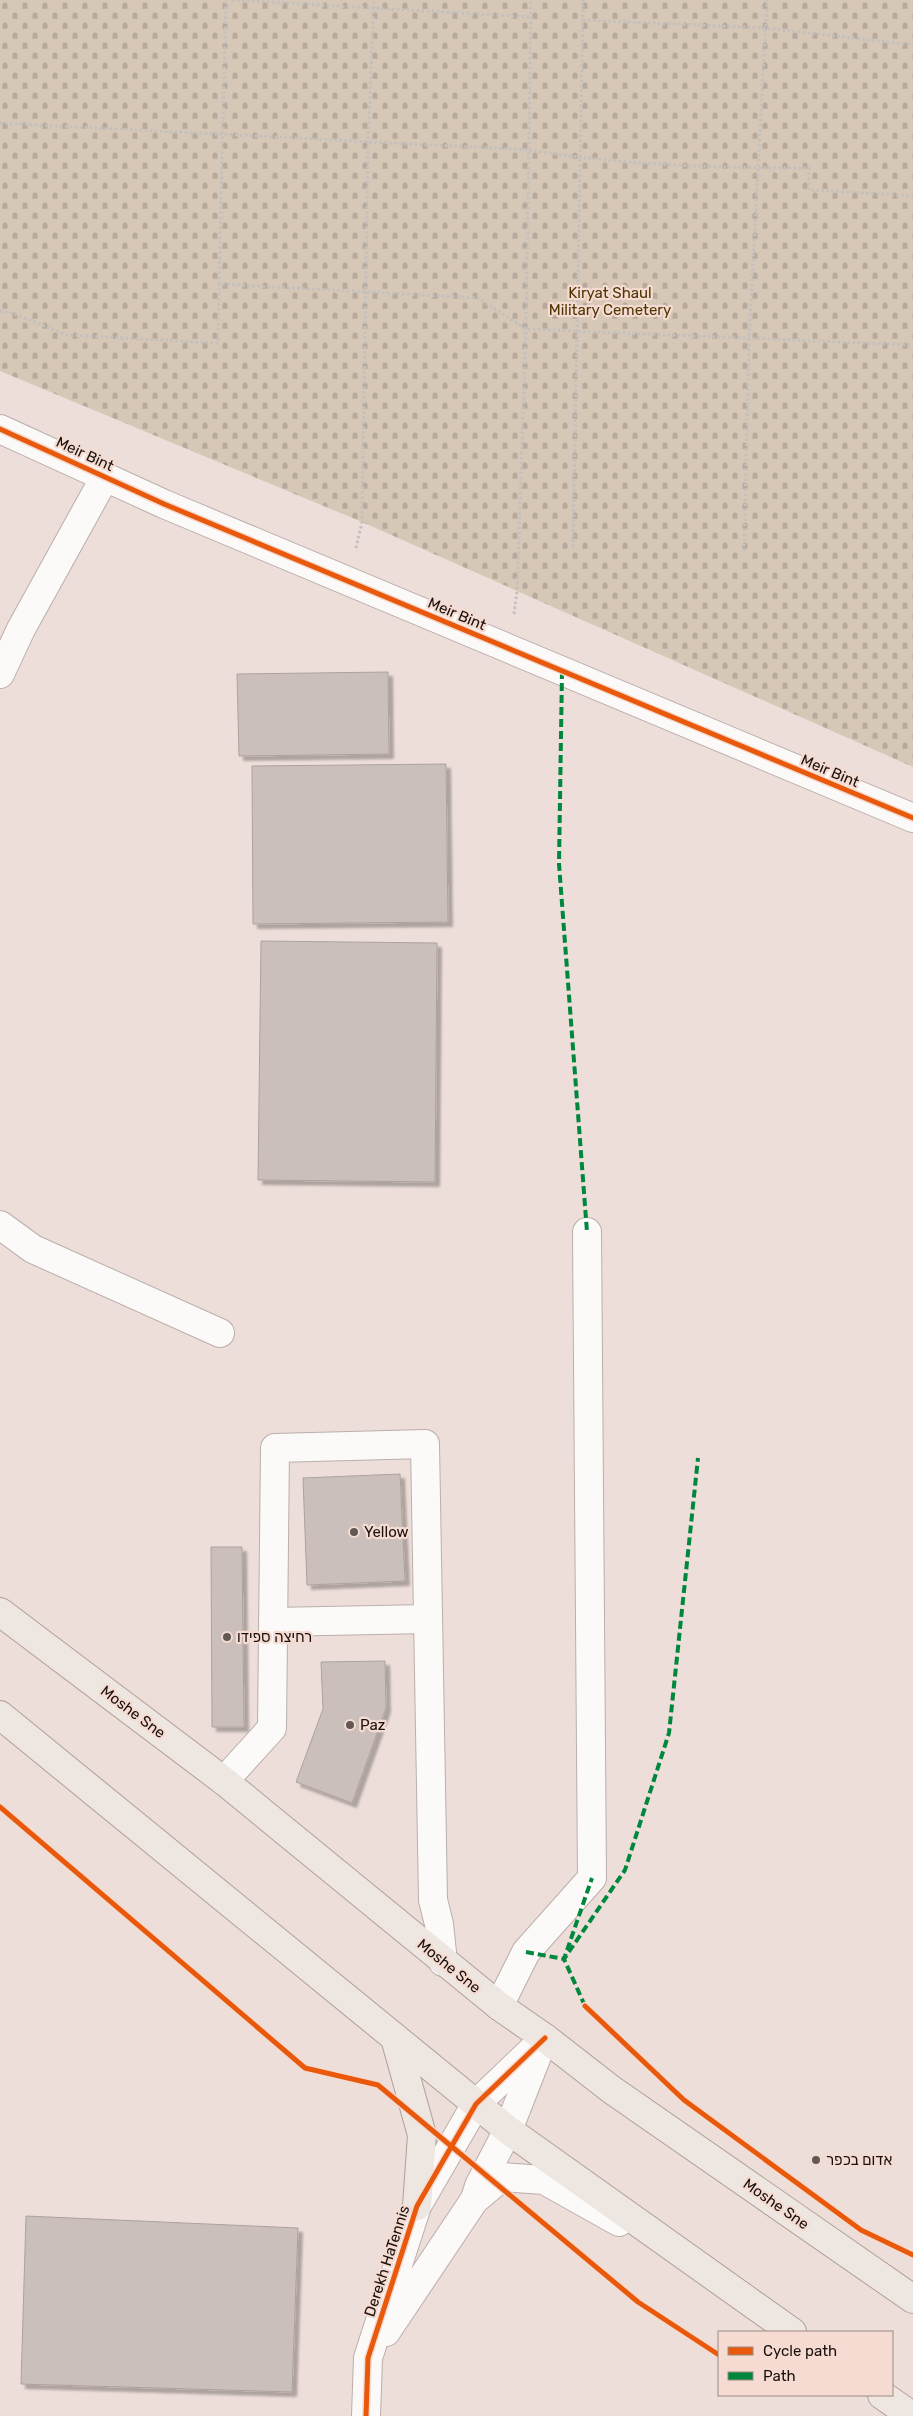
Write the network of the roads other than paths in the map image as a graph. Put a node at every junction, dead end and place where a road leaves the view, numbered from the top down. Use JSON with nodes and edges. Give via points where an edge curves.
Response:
{"nodes":[{"id":1,"x":0,"y":429,"type":"edge"},
{"id":2,"x":105,"y":477,"type":"junction"},
{"id":3,"x":0,"y":674,"type":"edge"},
{"id":4,"x":910,"y":817,"type":"edge"},
{"id":5,"x":0,"y":1225,"type":"edge"},
{"id":6,"x":587,"y":1232,"type":"dead end"},
{"id":7,"x":220,"y":1333,"type":"dead end"},
{"id":8,"x":0,"y":1612,"type":"edge"},
{"id":9,"x":428,"y":1619,"type":"junction"},
{"id":10,"x":273,"y":1622,"type":"junction"},
{"id":11,"x":0,"y":1715,"type":"edge"},
{"id":12,"x":224,"y":1781,"type":"junction"},
{"id":13,"x":443,"y":1962,"type":"junction"},
{"id":14,"x":499,"y":2006,"type":"junction"},
{"id":15,"x":396,"y":2038,"type":"junction"},
{"id":16,"x":545,"y":2038,"type":"junction"},
{"id":17,"x":476,"y":2104,"type":"junction"},
{"id":18,"x":508,"y":2130,"type":"junction"},
{"id":19,"x":475,"y":2199,"type":"junction"},
{"id":20,"x":417,"y":2206,"type":"junction"},
{"id":21,"x":703,"y":2270,"type":"junction"},
{"id":22,"x":913,"y":2299,"type":"edge"},
{"id":23,"x":791,"y":2331,"type":"edge"},
{"id":24,"x":368,"y":2358,"type":"junction"},
{"id":25,"x":883,"y":2396,"type":"edge"},
{"id":26,"x":366,"y":2416,"type":"edge"},
{"id":27,"x":912,"y":2416,"type":"edge"}],
"edges":[{"from":1,"to":2,"type":"street","name":"Meir Bint"},
{"from":2,"to":3,"type":"street","via":[[38,597]]},
{"from":2,"to":4,"type":"street","name":"Meir Bint"},
{"from":5,"to":7,"type":"street","via":[[33,1249]]},
{"from":6,"to":14,"type":"street","via":[[592,1878],[526,1952]]},
{"from":8,"to":12,"type":"main road","name":"Moshe Sne"},
{"from":9,"to":10,"type":"street"},
{"from":9,"to":10,"type":"street","via":[[425,1444],[275,1448]]},
{"from":9,"to":13,"type":"street","via":[[433,1900]]},
{"from":10,"to":12,"type":"street","via":[[272,1728]]},
{"from":11,"to":15,"type":"main road"},
{"from":12,"to":13,"type":"main road","name":"Moshe Sne"},
{"from":13,"to":14,"type":"main road","name":"Moshe Sne"},
{"from":14,"to":16,"type":"main road","name":"Moshe Sne"},
{"from":15,"to":17,"type":"main road"},
{"from":15,"to":20,"type":"main road","via":[[422,2135]]},
{"from":16,"to":17,"type":"street","name":"Derekh HaTennis"},
{"from":16,"to":18,"type":"street","name":"Derekh HaTennis"},
{"from":16,"to":22,"type":"main road","name":"Moshe Sne","via":[[612,2090]]},
{"from":17,"to":18,"type":"main road"},
{"from":17,"to":20,"type":"street","name":"Derekh HaTennis"},
{"from":18,"to":19,"type":"street","name":"Derekh HaTennis"},
{"from":18,"to":21,"type":"main road"},
{"from":19,"to":21,"type":"street","via":[[502,2176],[544,2180]]},
{"from":19,"to":24,"type":"street","name":"Derekh HaTennis"},
{"from":20,"to":24,"type":"street","name":"Derekh HaTennis"},
{"from":21,"to":23,"type":"main road"},
{"from":24,"to":26,"type":"street","name":"Derekh HaTennis"},
{"from":25,"to":27,"type":"main road"}]}
